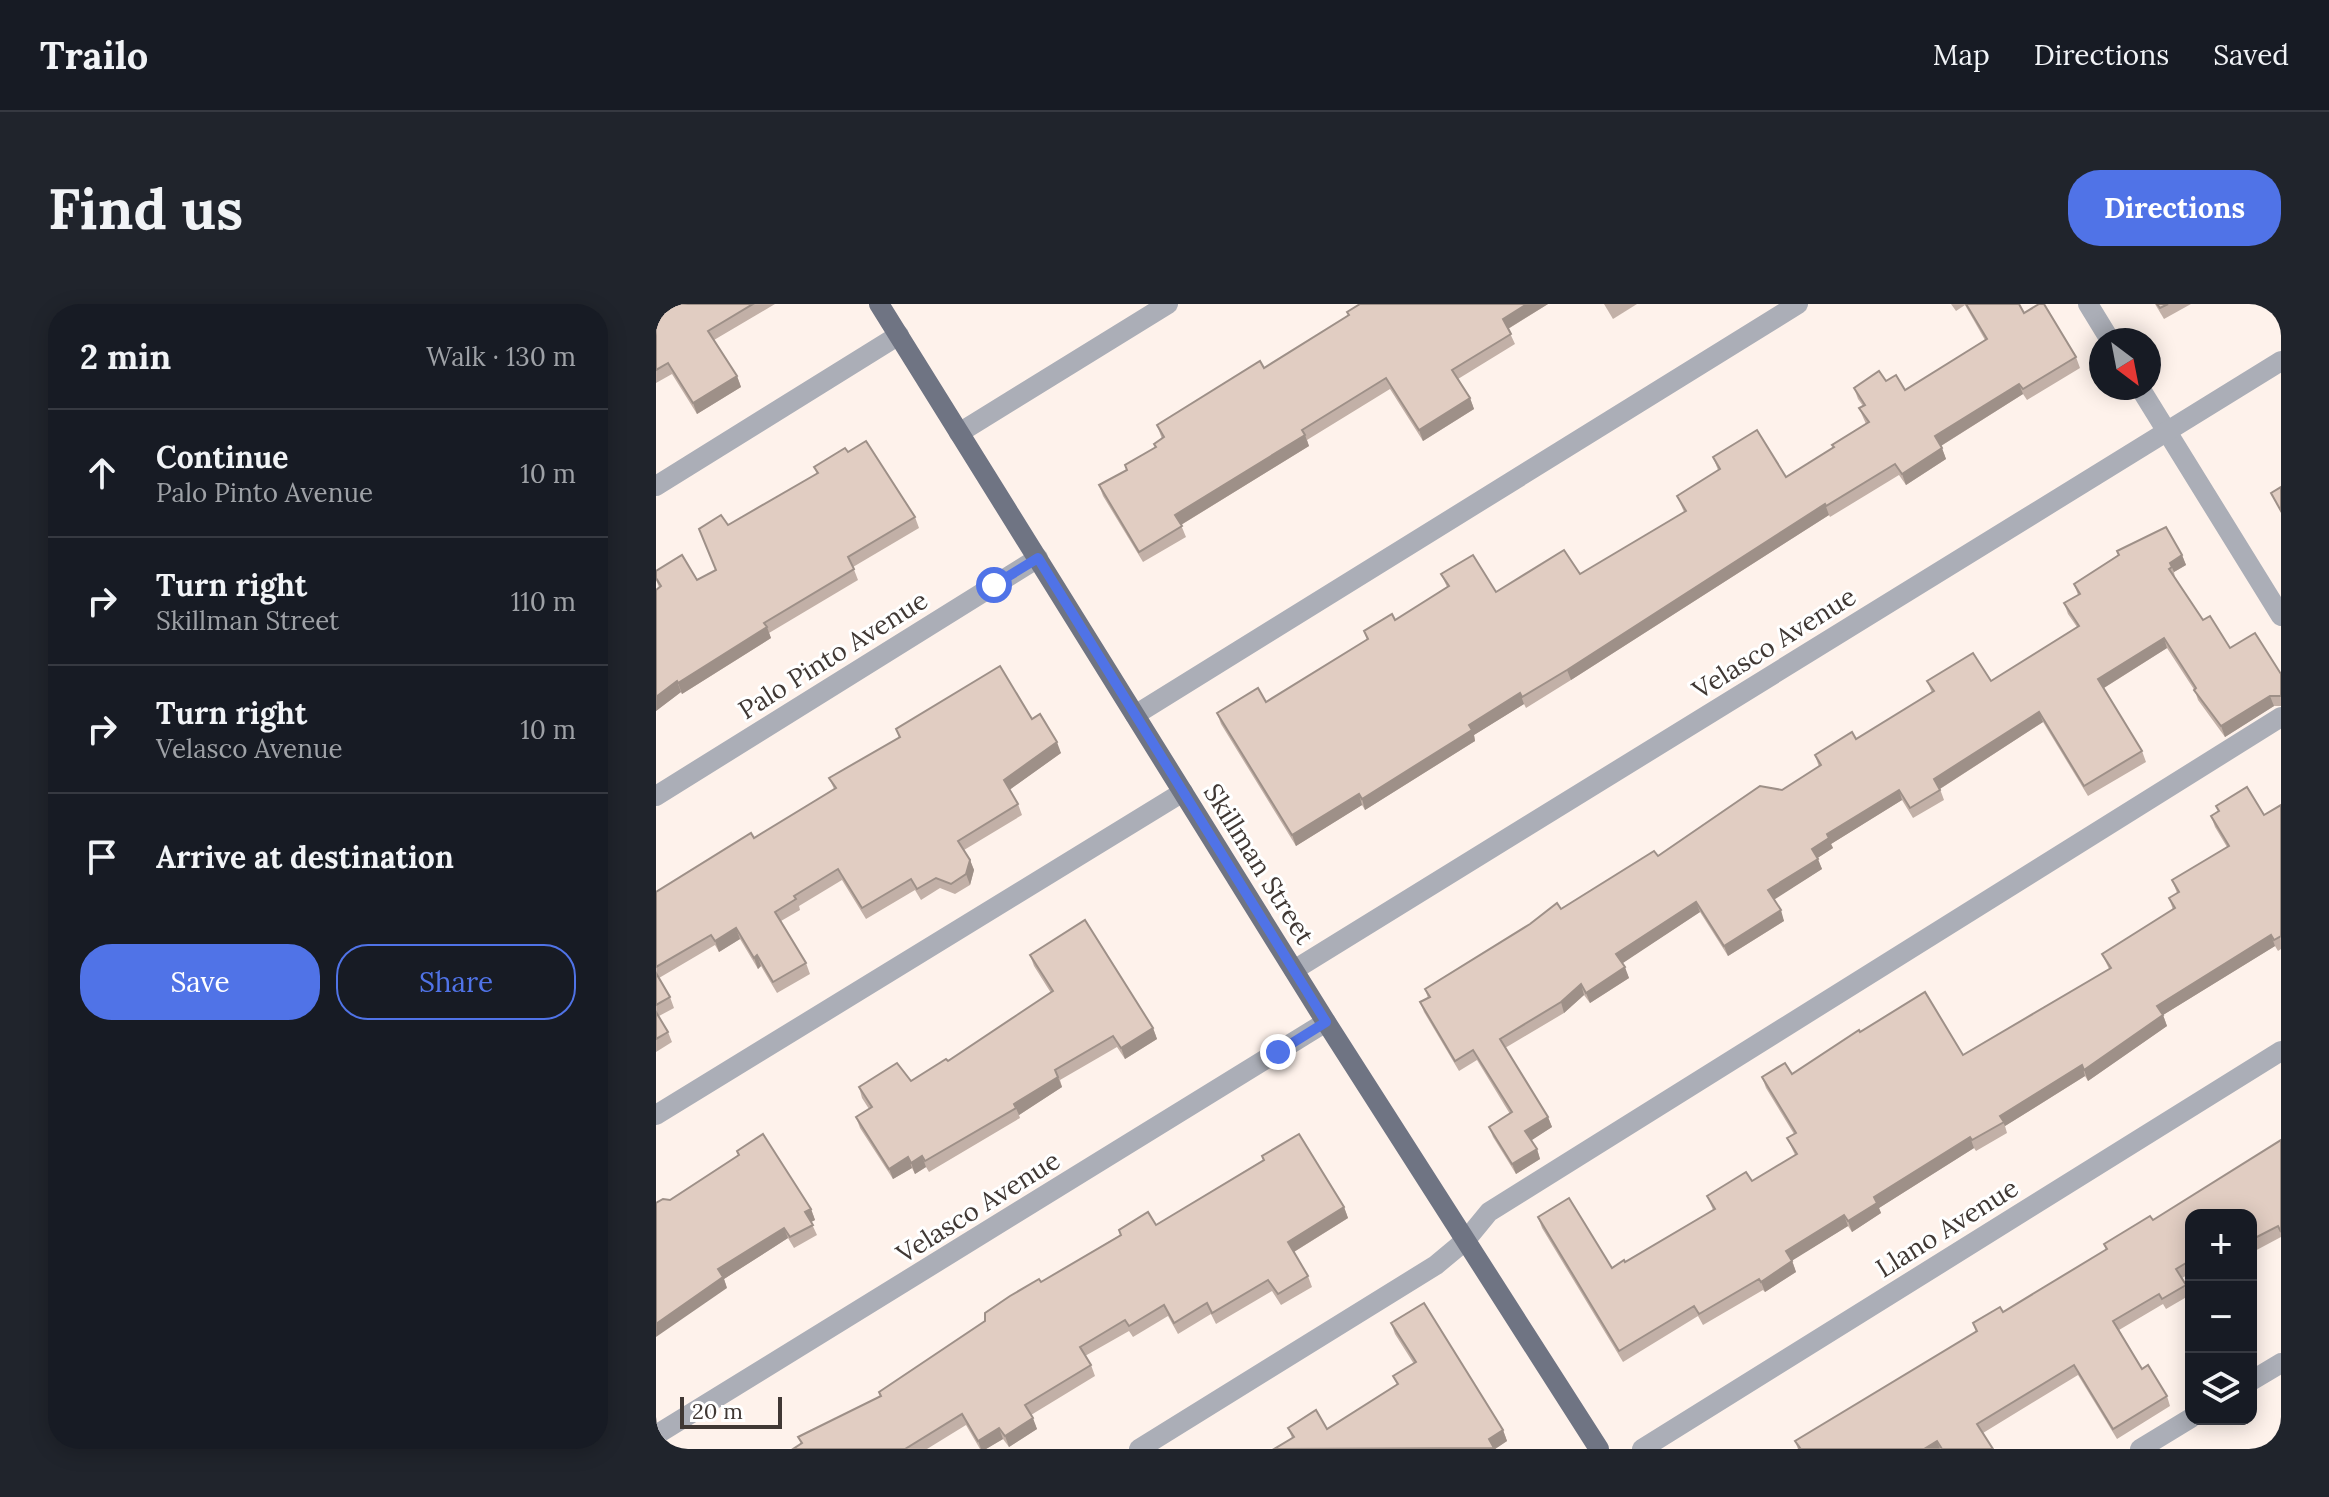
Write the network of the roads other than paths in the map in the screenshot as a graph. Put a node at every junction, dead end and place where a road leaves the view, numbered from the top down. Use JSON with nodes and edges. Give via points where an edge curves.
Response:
{"nodes":[{"id":1,"x":879,"y":304,"type":"edge"},
{"id":2,"x":1168,"y":304,"type":"edge"},
{"id":3,"x":1798,"y":304,"type":"edge"},
{"id":4,"x":2088,"y":304,"type":"edge"},
{"id":5,"x":2103,"y":328,"type":"edge"},
{"id":6,"x":899,"y":335,"type":"junction"},
{"id":7,"x":2281,"y":361,"type":"edge"},
{"id":8,"x":2148,"y":400,"type":"edge"},
{"id":9,"x":2167,"y":431,"type":"junction"},
{"id":10,"x":959,"y":433,"type":"junction"},
{"id":11,"x":656,"y":486,"type":"edge"},
{"id":12,"x":1038,"y":558,"type":"junction"},
{"id":13,"x":2281,"y":616,"type":"edge"},
{"id":14,"x":1135,"y":715,"type":"junction"},
{"id":15,"x":2281,"y":717,"type":"edge"},
{"id":16,"x":1183,"y":792,"type":"junction"},
{"id":17,"x":656,"y":796,"type":"edge"},
{"id":18,"x":1294,"y":970,"type":"junction"},
{"id":19,"x":1326,"y":1022,"type":"junction"},
{"id":20,"x":2281,"y":1051,"type":"edge"},
{"id":21,"x":656,"y":1115,"type":"edge"},
{"id":22,"x":1466,"y":1240,"type":"junction"},
{"id":23,"x":2281,"y":1363,"type":"edge"},
{"id":24,"x":2257,"y":1377,"type":"edge"},
{"id":25,"x":2185,"y":1422,"type":"edge"},
{"id":26,"x":656,"y":1435,"type":"edge"},
{"id":27,"x":1139,"y":1449,"type":"edge"},
{"id":28,"x":1599,"y":1449,"type":"edge"},
{"id":29,"x":1642,"y":1449,"type":"edge"},
{"id":30,"x":2140,"y":1449,"type":"edge"}],
"edges":[{"from":1,"to":6,"type":"main road","name":"Skillman Street"},
{"from":2,"to":10,"type":"street"},
{"from":3,"to":14,"type":"street"},
{"from":4,"to":5,"type":"street"},
{"from":6,"to":10,"type":"main road","name":"Skillman Street"},
{"from":6,"to":11,"type":"street"},
{"from":7,"to":9,"type":"street","name":"Velasco Avenue"},
{"from":8,"to":9,"type":"street"},
{"from":9,"to":13,"type":"street"},
{"from":9,"to":18,"type":"street","name":"Velasco Avenue"},
{"from":10,"to":12,"type":"main road","name":"Skillman Street"},
{"from":12,"to":14,"type":"main road","name":"Skillman Street"},
{"from":12,"to":17,"type":"street","name":"Palo Pinto Avenue"},
{"from":14,"to":16,"type":"main road","name":"Skillman Street"},
{"from":15,"to":22,"type":"street","via":[[1489,1212]]},
{"from":16,"to":18,"type":"main road","name":"Skillman Street"},
{"from":16,"to":21,"type":"street"},
{"from":18,"to":19,"type":"main road","name":"Skillman Street"},
{"from":19,"to":22,"type":"main road","name":"Skillman Street"},
{"from":19,"to":26,"type":"street","name":"Velasco Avenue"},
{"from":20,"to":29,"type":"street","name":"Llano Avenue"},
{"from":22,"to":27,"type":"street","via":[[1436,1265]]},
{"from":22,"to":28,"type":"main road","name":"Skillman Street"},
{"from":23,"to":24,"type":"street"},
{"from":25,"to":30,"type":"street"}]}
